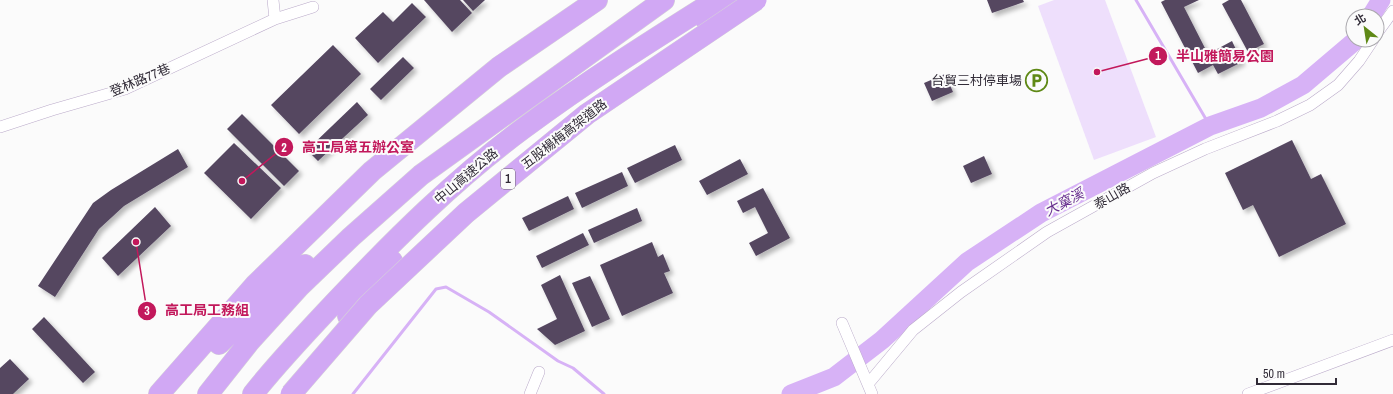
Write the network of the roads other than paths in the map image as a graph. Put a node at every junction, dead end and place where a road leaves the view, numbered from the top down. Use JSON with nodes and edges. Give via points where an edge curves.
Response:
{"nodes":[{"id":1,"x":273,"y":0,"type":"edge"},
{"id":2,"x":596,"y":0,"type":"edge"},
{"id":3,"x":664,"y":0,"type":"edge"},
{"id":4,"x":716,"y":0,"type":"edge"},
{"id":5,"x":736,"y":0,"type":"edge"},
{"id":6,"x":756,"y":0,"type":"edge"},
{"id":7,"x":314,"y":7,"type":"dead end"},
{"id":8,"x":1393,"y":11,"type":"edge"},
{"id":9,"x":275,"y":19,"type":"junction"},
{"id":10,"x":1385,"y":22,"type":"edge"},
{"id":11,"x":1368,"y":48,"type":"edge"},
{"id":12,"x":0,"y":127,"type":"edge"},
{"id":13,"x":524,"y":128,"type":"junction"},
{"id":14,"x":421,"y":175,"type":"junction"},
{"id":15,"x":441,"y":209,"type":"junction"},
{"id":16,"x":349,"y":315,"type":"junction"},
{"id":17,"x":842,"y":323,"type":"dead end"},
{"id":18,"x":1393,"y":340,"type":"edge"},
{"id":19,"x":539,"y":372,"type":"dead end"},
{"id":20,"x":871,"y":392,"type":"edge"},
{"id":21,"x":159,"y":394,"type":"edge"},
{"id":22,"x":166,"y":394,"type":"edge"},
{"id":23,"x":208,"y":394,"type":"edge"},
{"id":24,"x":253,"y":394,"type":"edge"},
{"id":25,"x":292,"y":394,"type":"edge"},
{"id":26,"x":302,"y":394,"type":"edge"},
{"id":27,"x":530,"y":394,"type":"edge"},
{"id":28,"x":1248,"y":394,"type":"edge"}],
"edges":[{"from":1,"to":9,"type":"street"},
{"from":2,"to":21,"type":"highway","via":[[499,67],[372,171],[255,285]]},
{"from":3,"to":14,"type":"highway","name":"中山高速公路"},
{"from":4,"to":13,"type":"highway","name":"中山高速公路","number":"1"},
{"from":5,"to":15,"type":"highway","via":[[531,139]]},
{"from":6,"to":25,"type":"highway","name":"五股楊梅高架道路","number":"1","bridge":true,"via":[[587,114],[466,213],[368,305]]},
{"from":7,"to":9,"type":"street","name":"登林路77巷"},
{"from":8,"to":10,"type":"street"},
{"from":9,"to":12,"type":"street","name":"登林路77巷","via":[[125,89]]},
{"from":11,"to":20,"type":"street","name":"泰山路","via":[[1338,85],[1310,105],[1153,173],[1047,232],[961,292],[913,330]]},
{"from":13,"to":15,"type":"highway"},
{"from":13,"to":24,"type":"highway","name":"中山高速公路","number":"1","via":[[447,191],[378,257],[276,365]]},
{"from":14,"to":22,"type":"highway","via":[[284,282]]},
{"from":14,"to":23,"type":"highway","name":"中山高速公路","via":[[299,287],[250,341]]},
{"from":15,"to":16,"type":"highway","via":[[383,271]]},
{"from":16,"to":25,"type":"highway"},
{"from":16,"to":26,"type":"highway"},
{"from":17,"to":20,"type":"street"},
{"from":18,"to":28,"type":"street"},
{"from":19,"to":27,"type":"street"}]}
